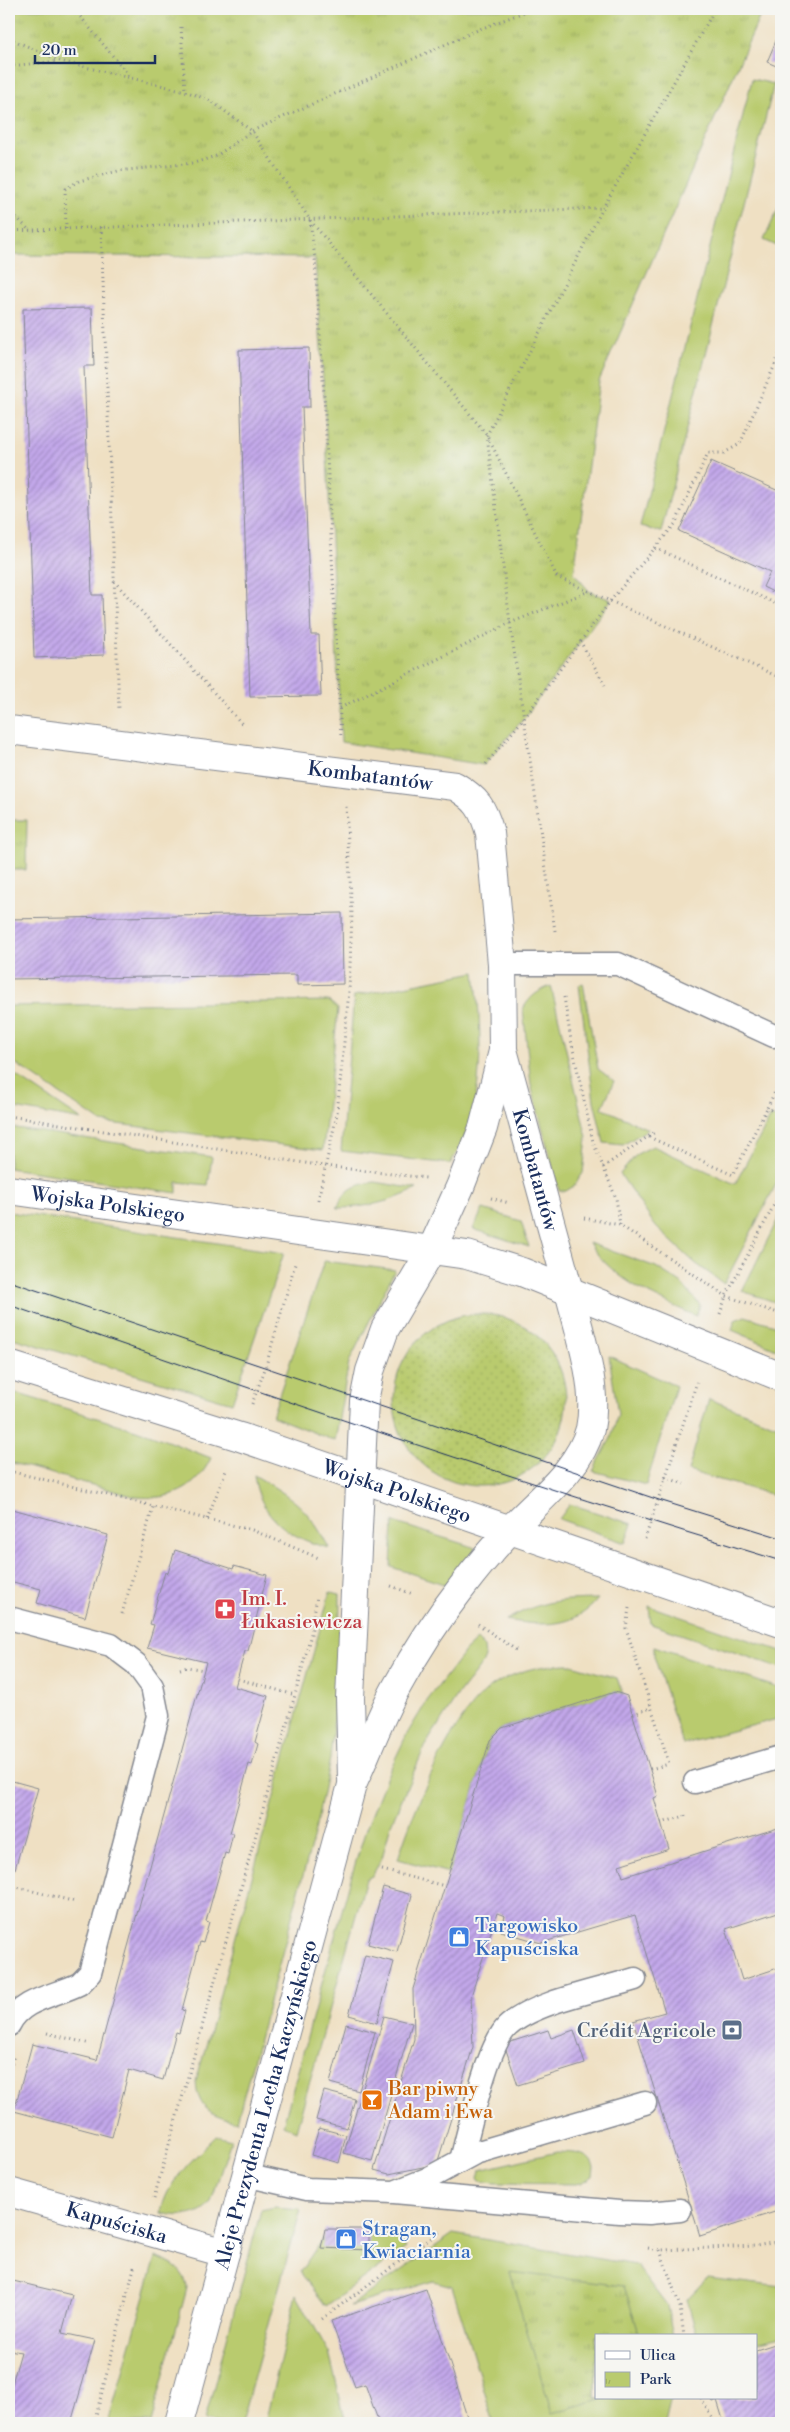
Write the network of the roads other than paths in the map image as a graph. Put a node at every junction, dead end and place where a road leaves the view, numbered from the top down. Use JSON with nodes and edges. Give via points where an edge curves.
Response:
{"nodes":[{"id":1,"x":9,"y":730,"type":"edge"},
{"id":2,"x":502,"y":964,"type":"junction"},
{"id":3,"x":774,"y":1036,"type":"dead end"},
{"id":4,"x":503,"y":1050,"type":"junction"},
{"id":5,"x":9,"y":1190,"type":"edge"},
{"id":6,"x":432,"y":1249,"type":"junction"},
{"id":7,"x":569,"y":1291,"type":"junction"},
{"id":8,"x":9,"y":1365,"type":"edge"},
{"id":9,"x":781,"y":1377,"type":"edge"},
{"id":10,"x":360,"y":1478,"type":"junction"},
{"id":11,"x":511,"y":1528,"type":"junction"},
{"id":12,"x":9,"y":1618,"type":"edge"},
{"id":13,"x":781,"y":1623,"type":"edge"},
{"id":14,"x":781,"y":1757,"type":"edge"},
{"id":15,"x":695,"y":1782,"type":"dead end"},
{"id":16,"x":352,"y":1785,"type":"junction"},
{"id":17,"x":635,"y":1979,"type":"dead end"},
{"id":18,"x":9,"y":2025,"type":"edge"},
{"id":19,"x":644,"y":2103,"type":"dead end"},
{"id":20,"x":461,"y":2160,"type":"junction"},
{"id":21,"x":245,"y":2175,"type":"junction"},
{"id":22,"x":9,"y":2192,"type":"edge"},
{"id":23,"x":394,"y":2192,"type":"junction"},
{"id":24,"x":680,"y":2210,"type":"dead end"},
{"id":25,"x":225,"y":2253,"type":"junction"},
{"id":26,"x":179,"y":2423,"type":"edge"}],
"edges":[{"from":1,"to":2,"type":"street","name":"Kombatantów","via":[[455,786],[474,797],[485,815],[490,833]]},
{"from":2,"to":3,"type":"lane","via":[[618,964]]},
{"from":2,"to":4,"type":"street","name":"Kombatantów"},
{"from":4,"to":6,"type":"street","name":"Kombatantów","via":[[483,1128]]},
{"from":4,"to":7,"type":"street","name":"Kombatantów"},
{"from":5,"to":6,"type":"street","name":"Wojska Polskiego"},
{"from":6,"to":7,"type":"street","name":"Wojska Polskiego","via":[[494,1263]]},
{"from":6,"to":10,"type":"street","name":"Kombatantów","via":[[385,1328],[370,1370],[364,1401]]},
{"from":7,"to":9,"type":"street","name":"Wojska Polskiego"},
{"from":7,"to":11,"type":"street","name":"Kombatantów","via":[[587,1361],[592,1402],[590,1428],[582,1449],[552,1489]]},
{"from":8,"to":10,"type":"street","name":"Wojska Polskiego"},
{"from":10,"to":11,"type":"street","name":"Wojska Polskiego"},
{"from":10,"to":16,"type":"street","name":"Aleje Prezydenta Lecha Kaczyńskiego","via":[[350,1698]]},
{"from":11,"to":13,"type":"street","name":"Wojska Polskiego"},
{"from":11,"to":16,"type":"street","name":"Aleje Prezydenta Lecha Kaczyńskiego","via":[[447,1607],[422,1644],[395,1689]]},
{"from":12,"to":18,"type":"lane","via":[[112,1645],[136,1664],[152,1686],[158,1716],[90,1973],[80,1983],[23,2008]]},
{"from":14,"to":15,"type":"lane"},
{"from":16,"to":21,"type":"street","name":"Aleje Prezydenta Lecha Kaczyńskiego"},
{"from":17,"to":20,"type":"lane","via":[[532,2010],[506,2028],[490,2057]]},
{"from":19,"to":20,"type":"lane","via":[[475,2153]]},
{"from":20,"to":23,"type":"lane"},
{"from":21,"to":23,"type":"lane","via":[[307,2189]]},
{"from":21,"to":25,"type":"street","name":"Aleje Prezydenta Lecha Kaczyńskiego"},
{"from":22,"to":25,"type":"street","name":"Kapuściska"},
{"from":23,"to":24,"type":"lane","via":[[648,2214]]},
{"from":25,"to":26,"type":"street","name":"Aleje Prezydenta Lecha Kaczyńskiego"}]}
